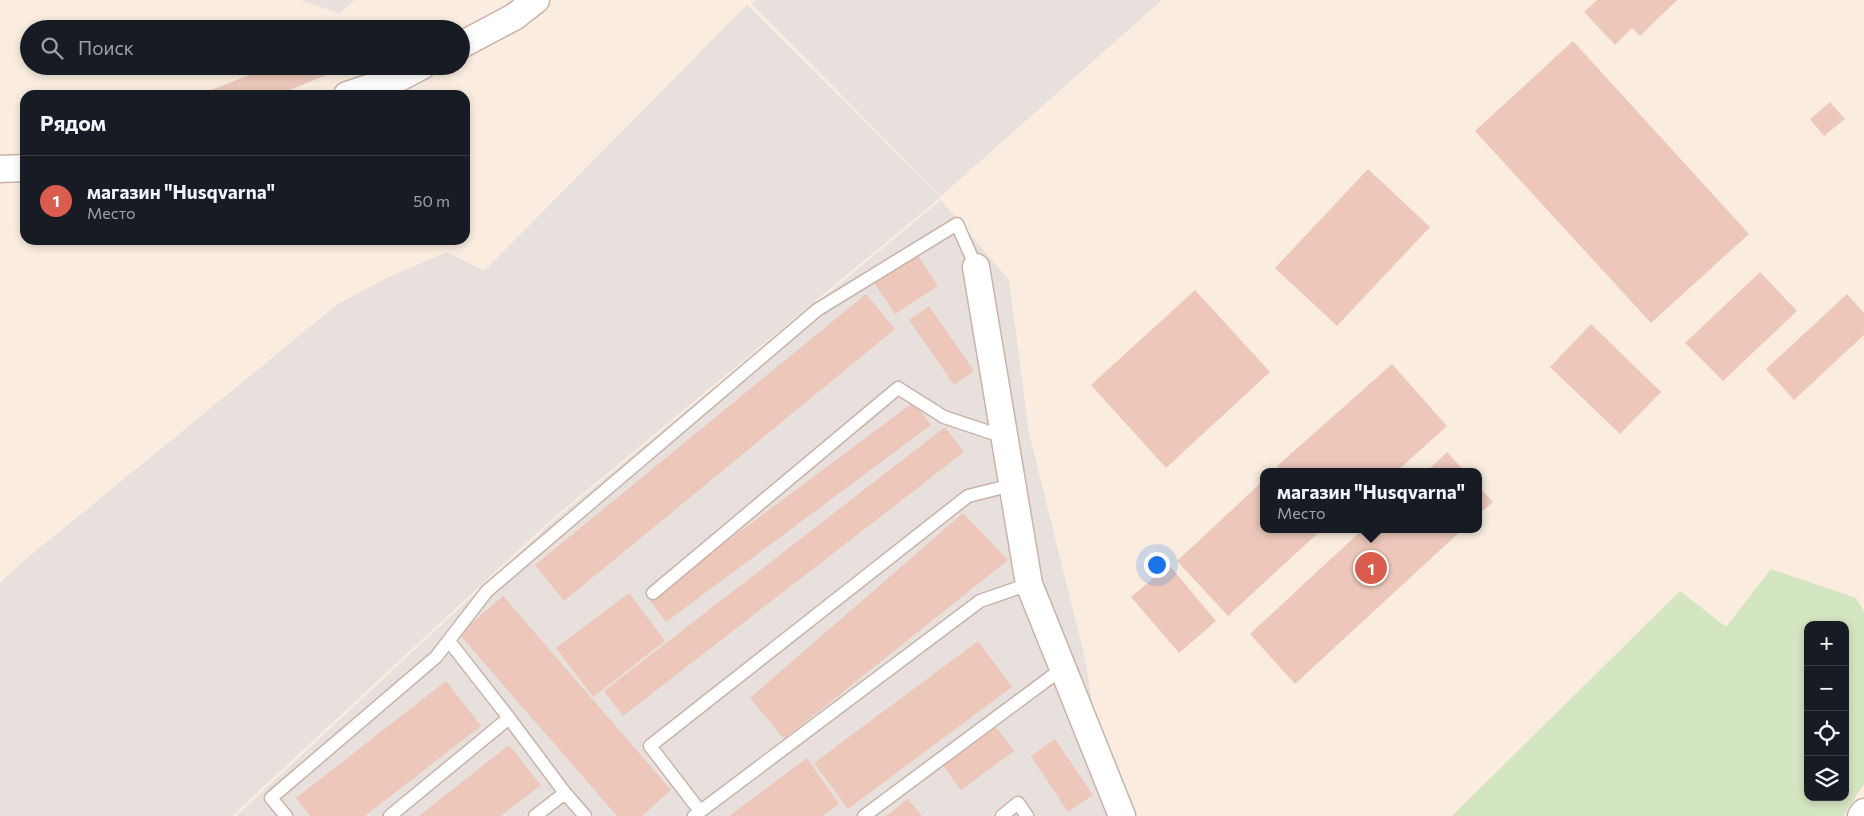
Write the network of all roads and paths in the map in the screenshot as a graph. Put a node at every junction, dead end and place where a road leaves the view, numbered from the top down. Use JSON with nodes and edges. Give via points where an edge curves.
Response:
{"nodes":[{"id":1,"x":536,"y":0,"type":"edge"},
{"id":2,"x":470,"y":40,"type":"edge"},
{"id":3,"x":405,"y":75,"type":"edge"},
{"id":4,"x":362,"y":90,"type":"edge"},
{"id":5,"x":20,"y":168,"type":"edge"},
{"id":6,"x":0,"y":169,"type":"edge"},
{"id":7,"x":976,"y":267,"type":"joint"},
{"id":8,"x":1004,"y":437,"type":"junction"},
{"id":9,"x":1012,"y":485,"type":"junction"},
{"id":10,"x":1029,"y":584,"type":"junction"},
{"id":11,"x":653,"y":593,"type":"dead end"},
{"id":12,"x":449,"y":641,"type":"junction"},
{"id":13,"x":1063,"y":668,"type":"junction"},
{"id":14,"x":509,"y":718,"type":"junction"},
{"id":15,"x":565,"y":793,"type":"junction"},
{"id":16,"x":1864,"y":812,"type":"edge"},
{"id":17,"x":697,"y":814,"type":"edge"},
{"id":18,"x":286,"y":816,"type":"edge"},
{"id":19,"x":390,"y":816,"type":"edge"},
{"id":20,"x":535,"y":816,"type":"edge"},
{"id":21,"x":586,"y":816,"type":"edge"},
{"id":22,"x":864,"y":816,"type":"edge"},
{"id":23,"x":1002,"y":816,"type":"edge"},
{"id":24,"x":1027,"y":816,"type":"edge"},
{"id":25,"x":1122,"y":816,"type":"edge"},
{"id":26,"x":1861,"y":816,"type":"edge"}],
"edges":[{"from":1,"to":2,"type":"street","via":[[514,17]]},
{"from":3,"to":4,"type":"street"},
{"from":5,"to":6,"type":"street"},
{"from":7,"to":8,"type":"street"},
{"from":7,"to":12,"type":"lane","via":[[957,224],[817,310],[487,591]]},
{"from":8,"to":9,"type":"street"},
{"from":8,"to":11,"type":"lane","via":[[944,417],[898,388]]},
{"from":9,"to":10,"type":"street"},
{"from":9,"to":17,"type":"lane","via":[[968,496],[650,746]]},
{"from":10,"to":13,"type":"street"},
{"from":10,"to":17,"type":"lane","via":[[980,601]]},
{"from":12,"to":14,"type":"lane"},
{"from":12,"to":18,"type":"lane","via":[[436,657],[271,798]]},
{"from":13,"to":22,"type":"lane"},
{"from":13,"to":25,"type":"street"},
{"from":14,"to":15,"type":"lane"},
{"from":14,"to":19,"type":"lane"},
{"from":15,"to":20,"type":"lane"},
{"from":15,"to":21,"type":"lane"},
{"from":16,"to":26,"type":"street"},
{"from":23,"to":24,"type":"lane","via":[[1018,804]]}]}
